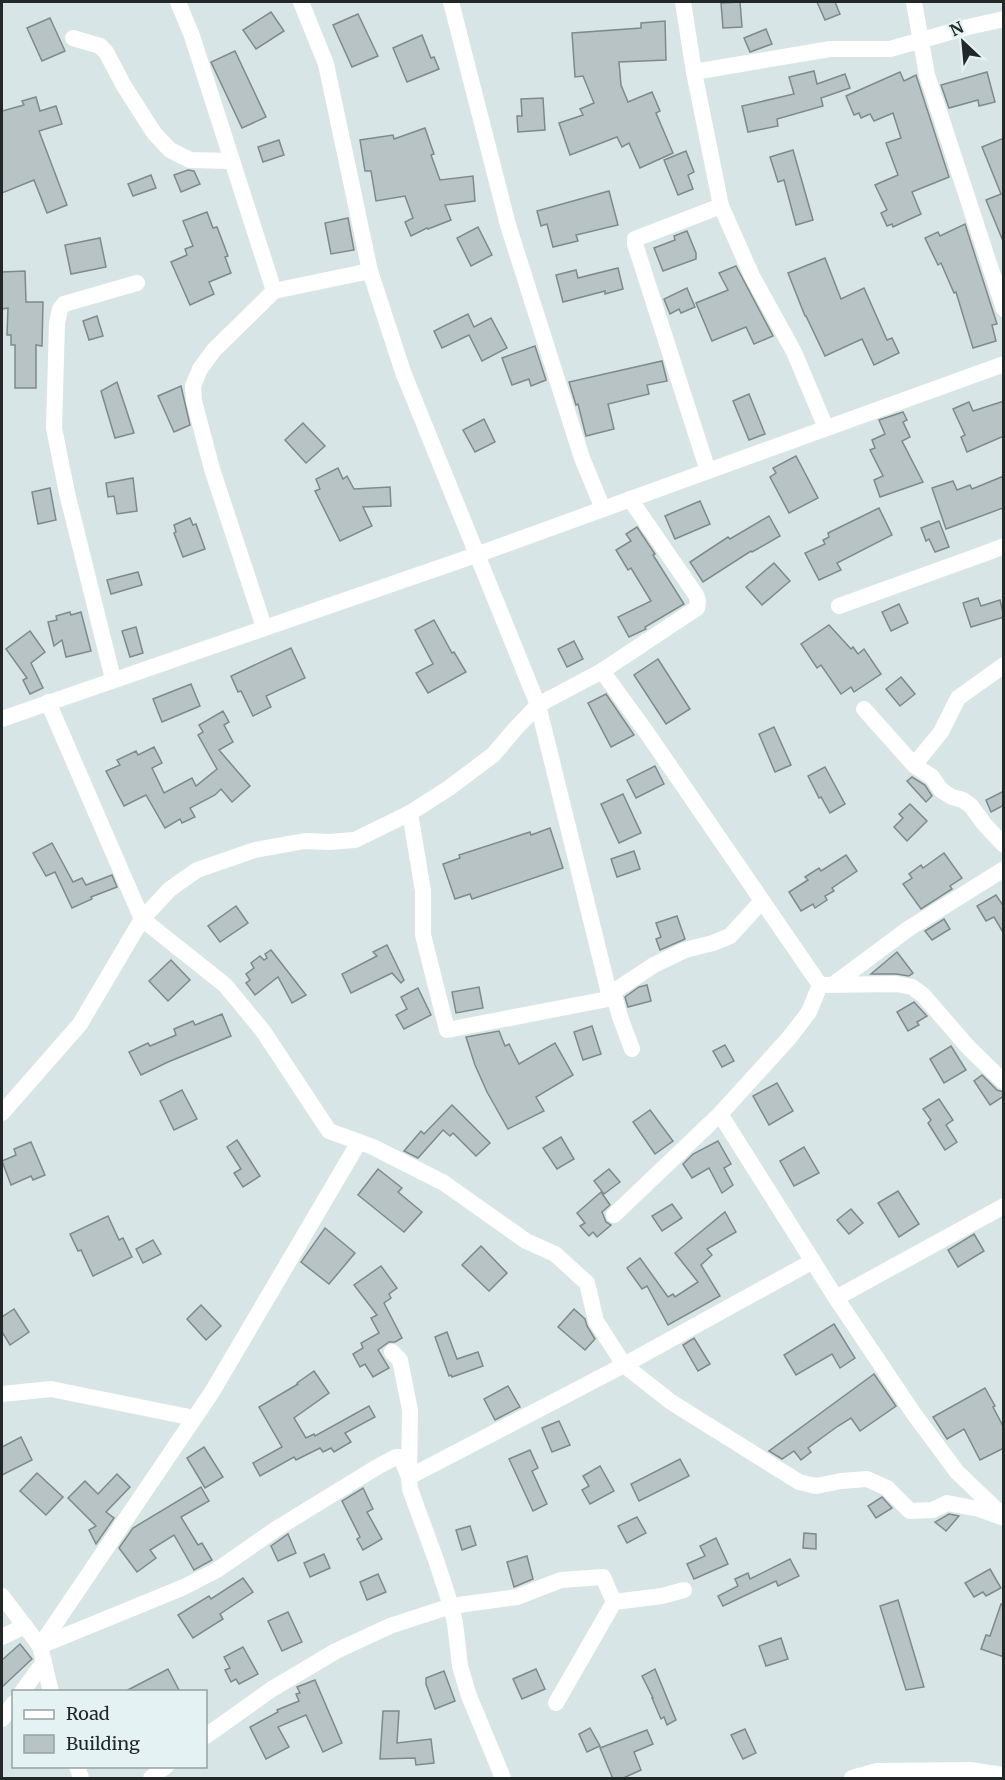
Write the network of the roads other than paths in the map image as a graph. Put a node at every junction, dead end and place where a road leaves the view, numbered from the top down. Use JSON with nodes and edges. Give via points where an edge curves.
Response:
{"nodes":[{"id":1,"x":178,"y":2,"type":"edge"},
{"id":2,"x":301,"y":2,"type":"edge"},
{"id":3,"x":451,"y":2,"type":"edge"},
{"id":4,"x":683,"y":2,"type":"edge"},
{"id":5,"x":914,"y":2,"type":"edge"},
{"id":6,"x":1004,"y":19,"type":"edge"},
{"id":7,"x":73,"y":38,"type":"dead end"},
{"id":8,"x":921,"y":40,"type":"junction"},
{"id":9,"x":694,"y":72,"type":"junction"},
{"id":10,"x":231,"y":161,"type":"junction"},
{"id":11,"x":720,"y":206,"type":"junction"},
{"id":12,"x":370,"y":271,"type":"junction"},
{"id":13,"x":137,"y":282,"type":"dead end"},
{"id":14,"x":274,"y":291,"type":"junction"},
{"id":15,"x":1004,"y":309,"type":"edge"},
{"id":16,"x":1004,"y":364,"type":"edge"},
{"id":17,"x":826,"y":428,"type":"junction"},
{"id":18,"x":708,"y":471,"type":"junction"},
{"id":19,"x":630,"y":499,"type":"junction"},
{"id":20,"x":603,"y":509,"type":"junction"},
{"id":21,"x":1004,"y":546,"type":"edge"},
{"id":22,"x":476,"y":555,"type":"junction"},
{"id":23,"x":839,"y":606,"type":"dead end"},
{"id":24,"x":264,"y":627,"type":"junction"},
{"id":25,"x":1004,"y":665,"type":"edge"},
{"id":26,"x":602,"y":671,"type":"junction"},
{"id":27,"x":113,"y":679,"type":"junction"},
{"id":28,"x":48,"y":702,"type":"junction"},
{"id":29,"x":538,"y":705,"type":"junction"},
{"id":30,"x":864,"y":709,"type":"dead end"},
{"id":31,"x":2,"y":719,"type":"edge"},
{"id":32,"x":914,"y":765,"type":"junction"},
{"id":33,"x":410,"y":813,"type":"junction"},
{"id":34,"x":1004,"y":844,"type":"edge"},
{"id":35,"x":1004,"y":869,"type":"edge"},
{"id":36,"x":762,"y":901,"type":"junction"},
{"id":37,"x":142,"y":919,"type":"junction"},
{"id":38,"x":827,"y":985,"type":"junction"},
{"id":39,"x":632,"y":1049,"type":"dead end"},
{"id":40,"x":1004,"y":1082,"type":"edge"},
{"id":41,"x":2,"y":1113,"type":"edge"},
{"id":42,"x":720,"y":1114,"type":"junction"},
{"id":43,"x":359,"y":1142,"type":"junction"},
{"id":44,"x":1004,"y":1206,"type":"edge"},
{"id":45,"x":614,"y":1215,"type":"dead end"},
{"id":46,"x":813,"y":1261,"type":"junction"},
{"id":47,"x":836,"y":1298,"type":"junction"},
{"id":48,"x":392,"y":1352,"type":"dead end"},
{"id":49,"x":624,"y":1365,"type":"junction"},
{"id":50,"x":2,"y":1394,"type":"edge"},
{"id":51,"x":194,"y":1418,"type":"junction"},
{"id":52,"x":409,"y":1477,"type":"junction"},
{"id":53,"x":1004,"y":1518,"type":"edge"},
{"id":54,"x":684,"y":1590,"type":"dead end"},
{"id":55,"x":2,"y":1596,"type":"edge"},
{"id":56,"x":614,"y":1602,"type":"junction"},
{"id":57,"x":451,"y":1606,"type":"junction"},
{"id":58,"x":25,"y":1626,"type":"junction"},
{"id":59,"x":2,"y":1637,"type":"edge"},
{"id":60,"x":42,"y":1654,"type":"junction"},
{"id":61,"x":23,"y":1690,"type":"edge"},
{"id":62,"x":51,"y":1690,"type":"edge"},
{"id":63,"x":556,"y":1703,"type":"dead end"},
{"id":64,"x":12,"y":1706,"type":"edge"},
{"id":65,"x":2,"y":1719,"type":"edge"},
{"id":66,"x":207,"y":1735,"type":"edge"},
{"id":67,"x":165,"y":1768,"type":"edge"},
{"id":68,"x":1002,"y":1775,"type":"edge"},
{"id":69,"x":151,"y":1779,"type":"edge"},
{"id":70,"x":503,"y":1779,"type":"edge"},
{"id":71,"x":852,"y":1779,"type":"edge"}],
"edges":[{"from":1,"to":10,"type":"street"},
{"from":2,"to":12,"type":"street","via":[[326,63]]},
{"from":3,"to":20,"type":"street","via":[[508,225],[582,458]]},
{"from":4,"to":9,"type":"street"},
{"from":5,"to":8,"type":"street"},
{"from":6,"to":8,"type":"street"},
{"from":7,"to":10,"type":"street","via":[[100,46],[106,52],[154,133],[170,150],[190,160]]},
{"from":8,"to":9,"type":"street","via":[[890,49],[830,49]]},
{"from":8,"to":15,"type":"street","via":[[927,75]]},
{"from":9,"to":11,"type":"street"},
{"from":10,"to":14,"type":"street"},
{"from":11,"to":17,"type":"street","via":[[752,276],[794,352]]},
{"from":11,"to":18,"type":"street","via":[[635,239]]},
{"from":12,"to":14,"type":"street"},
{"from":12,"to":22,"type":"street","via":[[403,372]]},
{"from":13,"to":27,"type":"street","via":[[64,304],[56,345],[54,428]]},
{"from":14,"to":24,"type":"street","via":[[214,350],[193,386],[212,469]]},
{"from":16,"to":17,"type":"street"},
{"from":17,"to":18,"type":"street"},
{"from":18,"to":19,"type":"street"},
{"from":19,"to":20,"type":"street"},
{"from":19,"to":26,"type":"street","via":[[696,595],[697,608]]},
{"from":20,"to":22,"type":"street"},
{"from":21,"to":23,"type":"street"},
{"from":22,"to":24,"type":"street"},
{"from":22,"to":29,"type":"street"},
{"from":24,"to":27,"type":"street"},
{"from":25,"to":32,"type":"street","via":[[958,698],[941,732]]},
{"from":26,"to":29,"type":"street"},
{"from":26,"to":36,"type":"street"},
{"from":27,"to":28,"type":"street"},
{"from":28,"to":31,"type":"street"},
{"from":28,"to":37,"type":"street"},
{"from":29,"to":33,"type":"street","via":[[493,755]]},
{"from":29,"to":33,"type":"street","via":[[608,999],[447,1030],[423,935],[423,891]]},
{"from":30,"to":32,"type":"street"},
{"from":32,"to":34,"type":"street","via":[[932,777],[941,790],[971,806]]},
{"from":33,"to":37,"type":"street","via":[[355,840],[305,841],[255,850],[197,870],[170,889]]},
{"from":35,"to":38,"type":"street"},
{"from":36,"to":38,"type":"street"},
{"from":36,"to":39,"type":"street","via":[[730,936],[654,965],[614,992]]},
{"from":37,"to":41,"type":"street","via":[[80,1024]]},
{"from":37,"to":43,"type":"street","via":[[225,986],[263,1031],[329,1131]]},
{"from":38,"to":40,"type":"street","via":[[912,987]]},
{"from":38,"to":42,"type":"street","via":[[789,1038]]},
{"from":42,"to":45,"type":"street"},
{"from":42,"to":46,"type":"street"},
{"from":43,"to":49,"type":"street","via":[[444,1183],[526,1241],[555,1254],[587,1283],[596,1321]]},
{"from":43,"to":51,"type":"street"},
{"from":44,"to":47,"type":"street"},
{"from":46,"to":47,"type":"street"},
{"from":46,"to":49,"type":"street"},
{"from":47,"to":53,"type":"street","via":[[957,1472]]},
{"from":48,"to":52,"type":"street","via":[[400,1360],[410,1410]]},
{"from":49,"to":52,"type":"street"},
{"from":49,"to":53,"type":"street","via":[[671,1402],[799,1482],[816,1486],[867,1479],[887,1488],[910,1511],[933,1510],[947,1503]]},
{"from":50,"to":51,"type":"street","via":[[51,1389]]},
{"from":51,"to":60,"type":"street"},
{"from":52,"to":57,"type":"street","via":[[411,1494]]},
{"from":52,"to":60,"type":"street","via":[[402,1460],[396,1457],[276,1529],[217,1570]]},
{"from":54,"to":56,"type":"street"},
{"from":55,"to":58,"type":"street"},
{"from":56,"to":57,"type":"street","via":[[603,1576],[561,1580],[517,1598]]},
{"from":56,"to":63,"type":"street"},
{"from":57,"to":66,"type":"street","via":[[390,1626],[336,1651],[272,1689]]},
{"from":57,"to":70,"type":"street","via":[[469,1696]]},
{"from":58,"to":59,"type":"street"},
{"from":58,"to":60,"type":"street"},
{"from":60,"to":61,"type":"street"},
{"from":60,"to":62,"type":"street"},
{"from":64,"to":65,"type":"street"},
{"from":67,"to":69,"type":"street"},
{"from":68,"to":71,"type":"street","via":[[970,1770],[877,1771]]}]}
